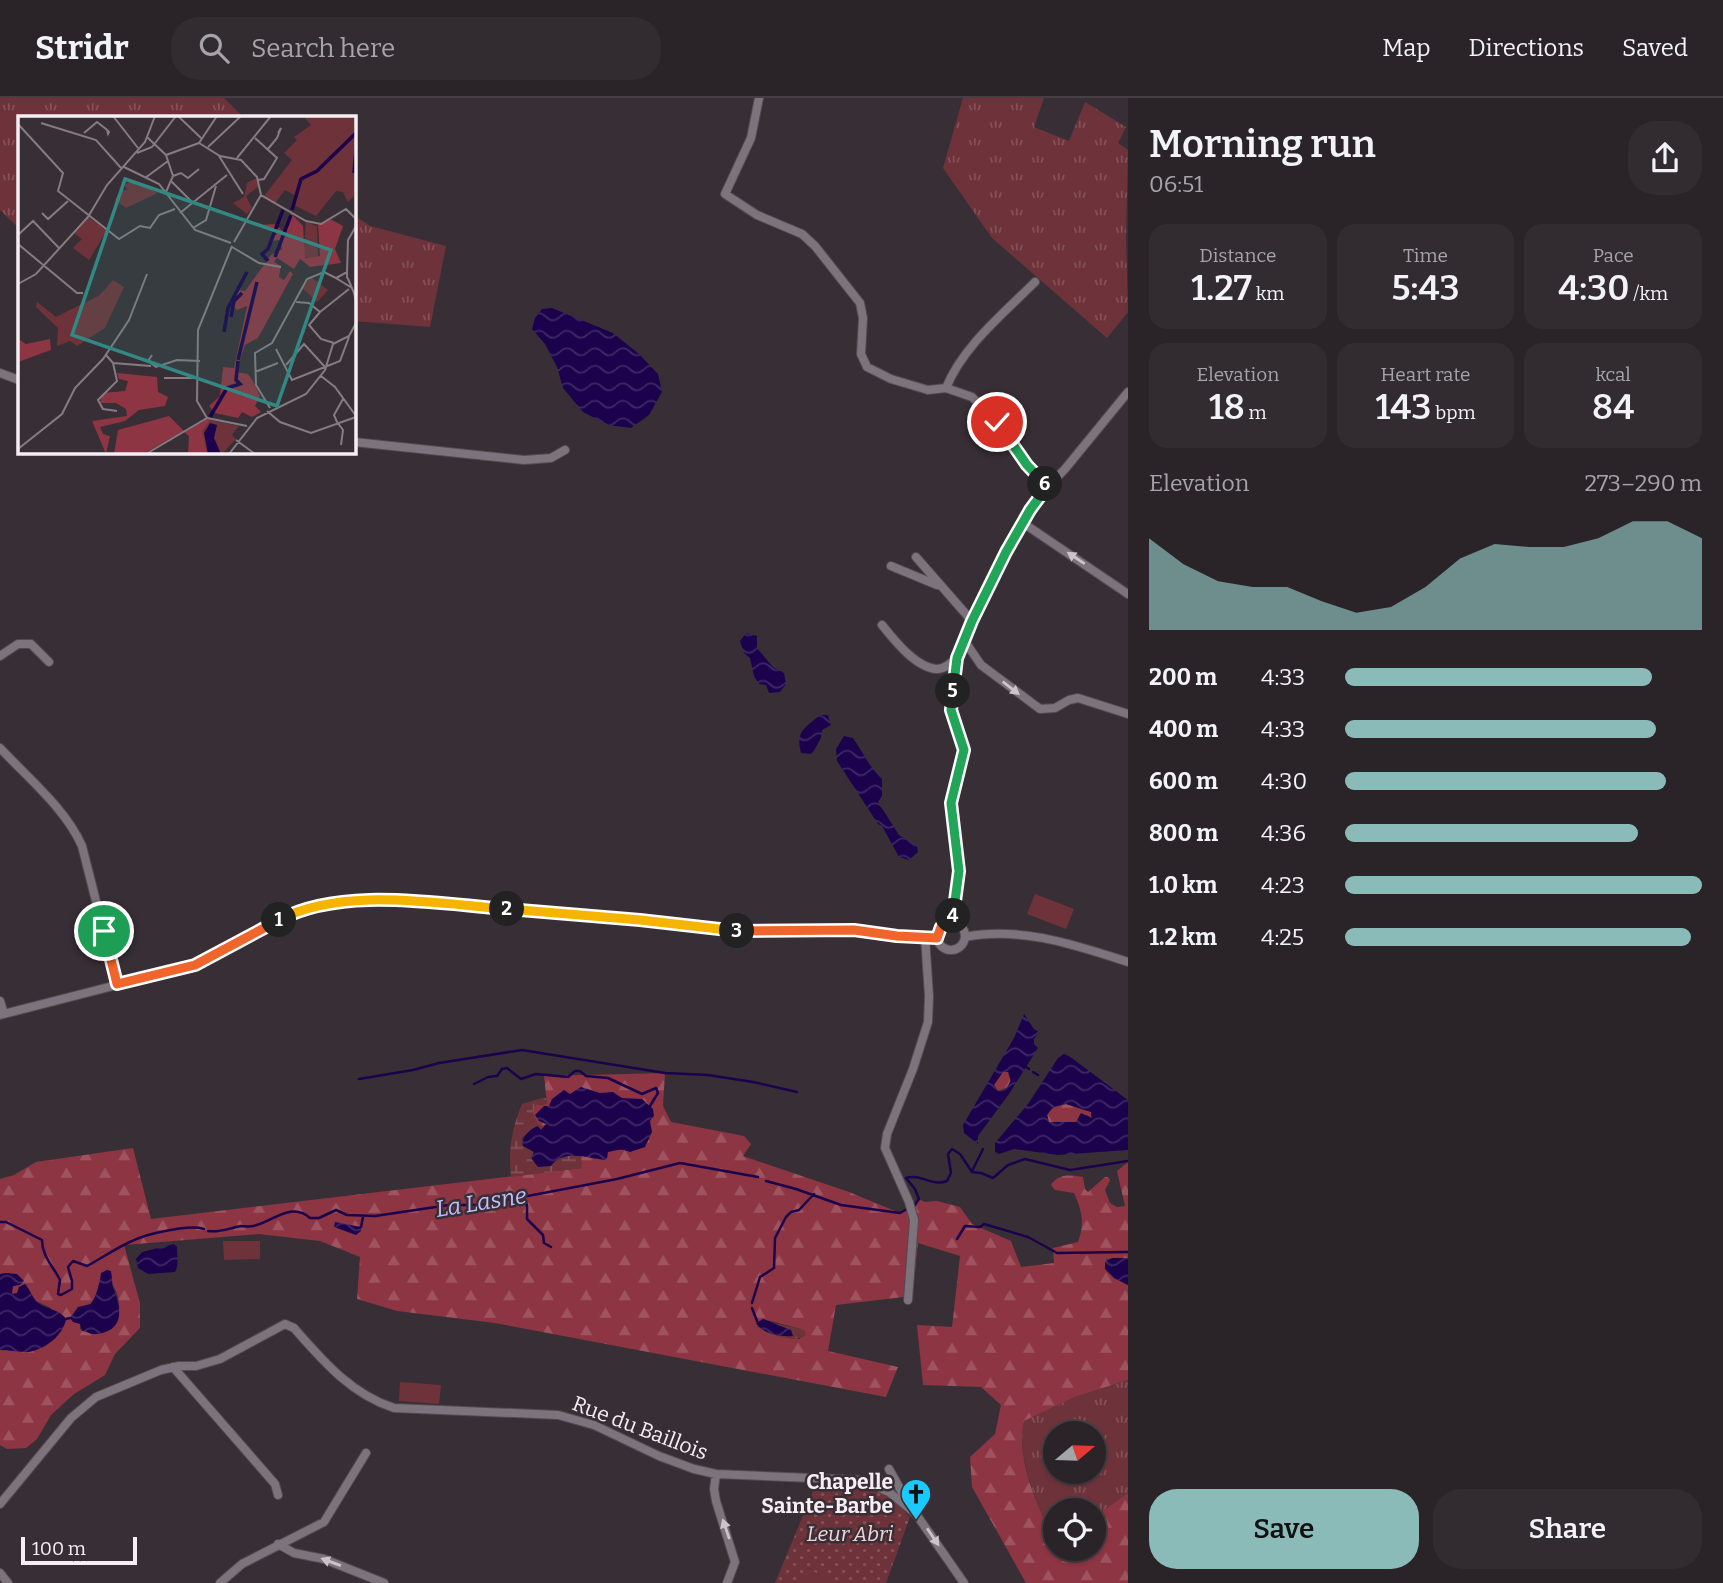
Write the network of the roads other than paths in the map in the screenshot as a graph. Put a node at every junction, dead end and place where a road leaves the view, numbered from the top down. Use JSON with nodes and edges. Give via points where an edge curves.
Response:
{"nodes":[{"id":1,"x":759,"y":98,"type":"edge"},
{"id":2,"x":1035,"y":282,"type":"dead end"},
{"id":3,"x":0,"y":373,"type":"edge"},
{"id":4,"x":18,"y":380,"type":"edge"},
{"id":5,"x":946,"y":388,"type":"junction"},
{"id":6,"x":1128,"y":392,"type":"edge"},
{"id":7,"x":355,"y":442,"type":"edge"},
{"id":8,"x":565,"y":450,"type":"dead end"},
{"id":9,"x":1047,"y":487,"type":"junction"},
{"id":10,"x":1023,"y":523,"type":"junction"},
{"id":11,"x":916,"y":557,"type":"dead end"},
{"id":12,"x":891,"y":566,"type":"dead end"},
{"id":13,"x":940,"y":586,"type":"junction"},
{"id":14,"x":1127,"y":589,"type":"edge"},
{"id":15,"x":972,"y":621,"type":"junction"},
{"id":16,"x":882,"y":625,"type":"dead end"},
{"id":17,"x":964,"y":640,"type":"junction"},
{"id":18,"x":0,"y":656,"type":"edge"},
{"id":19,"x":957,"y":658,"type":"junction"},
{"id":20,"x":49,"y":662,"type":"dead end"},
{"id":21,"x":1128,"y":714,"type":"edge"},
{"id":22,"x":0,"y":748,"type":"edge"},
{"id":23,"x":952,"y":922,"type":"junction"},
{"id":24,"x":925,"y":937,"type":"junction"},
{"id":25,"x":965,"y":937,"type":"junction"},
{"id":26,"x":937,"y":938,"type":"junction"},
{"id":27,"x":1128,"y":962,"type":"edge"},
{"id":28,"x":117,"y":984,"type":"junction"},
{"id":29,"x":0,"y":1001,"type":"edge"},
{"id":30,"x":2,"y":1015,"type":"edge"},
{"id":31,"x":908,"y":1300,"type":"dead end"},
{"id":32,"x":173,"y":1367,"type":"junction"},
{"id":33,"x":366,"y":1453,"type":"dead end"},
{"id":34,"x":889,"y":1469,"type":"dead end"},
{"id":35,"x":716,"y":1474,"type":"junction"},
{"id":36,"x":278,"y":1495,"type":"dead end"},
{"id":37,"x":0,"y":1504,"type":"edge"},
{"id":38,"x":910,"y":1509,"type":"junction"},
{"id":39,"x":278,"y":1544,"type":"junction"},
{"id":40,"x":0,"y":1573,"type":"edge"},
{"id":41,"x":8,"y":1583,"type":"edge"},
{"id":42,"x":220,"y":1583,"type":"edge"},
{"id":43,"x":384,"y":1583,"type":"edge"},
{"id":44,"x":727,"y":1583,"type":"edge"},
{"id":45,"x":964,"y":1583,"type":"edge"}],
"edges":[{"from":1,"to":5,"type":"street","via":[[751,138],[725,194],[757,215],[802,234],[860,303],[861,354],[867,367],[928,390]]},
{"from":2,"to":5,"type":"street","via":[[984,332]]},
{"from":3,"to":4,"type":"street"},
{"from":5,"to":9,"type":"street","via":[[983,406]]},
{"from":6,"to":9,"type":"street"},
{"from":7,"to":8,"type":"street","via":[[524,460],[551,458]]},
{"from":9,"to":10,"type":"street"},
{"from":14,"to":10,"type":"street","one_way":true},
{"from":10,"to":15,"type":"street"},
{"from":11,"to":13,"type":"street"},
{"from":12,"to":13,"type":"street"},
{"from":13,"to":15,"type":"street"},
{"from":15,"to":17,"type":"street"},
{"from":16,"to":19,"type":"street","via":[[901,649],[929,667],[943,668]]},
{"from":17,"to":19,"type":"street"},
{"from":17,"to":21,"type":"street","one_way":true,"via":[[981,665],[1040,709],[1078,698]]},
{"from":18,"to":20,"type":"street","via":[[18,644],[31,644]]},
{"from":19,"to":23,"type":"street","via":[[950,706],[964,750],[951,803],[959,871]]},
{"from":22,"to":28,"type":"street","via":[[78,836]]},
{"from":23,"to":25,"type":"street","via":[[961,927]]},
{"from":23,"to":26,"type":"street","via":[[941,927]]},
{"from":24,"to":26,"type":"street"},
{"from":24,"to":28,"type":"street","via":[[854,930],[740,932],[407,901],[337,902],[289,915],[195,965]]},
{"from":24,"to":31,"type":"street","via":[[928,1022],[885,1148],[914,1220]]},
{"from":25,"to":26,"type":"street","via":[[962,945],[949,950]]},
{"from":25,"to":27,"type":"street","via":[[1055,939]]},
{"from":28,"to":30,"type":"street"},
{"from":29,"to":30,"type":"street"},
{"from":32,"to":35,"type":"street","name":"Rue du Baillois","via":[[220,1359],[285,1324],[345,1382],[382,1404],[404,1409],[558,1415],[681,1465]]},
{"from":32,"to":36,"type":"street","via":[[275,1484]]},
{"from":32,"to":37,"type":"street","name":"Rue du Baillois","via":[[96,1397],[71,1418]]},
{"from":33,"to":39,"type":"street","via":[[328,1518]]},
{"from":34,"to":38,"type":"street"},
{"from":35,"to":38,"type":"street","name":"Rue du Baillois","via":[[861,1480],[889,1492]]},
{"from":44,"to":35,"type":"street","one_way":true,"via":[[735,1562],[716,1501]]},
{"from":38,"to":45,"type":"street","name":"Rue du Baillois","one_way":true},
{"from":39,"to":42,"type":"street"},
{"from":43,"to":39,"type":"street","one_way":true},
{"from":40,"to":41,"type":"street"}]}
